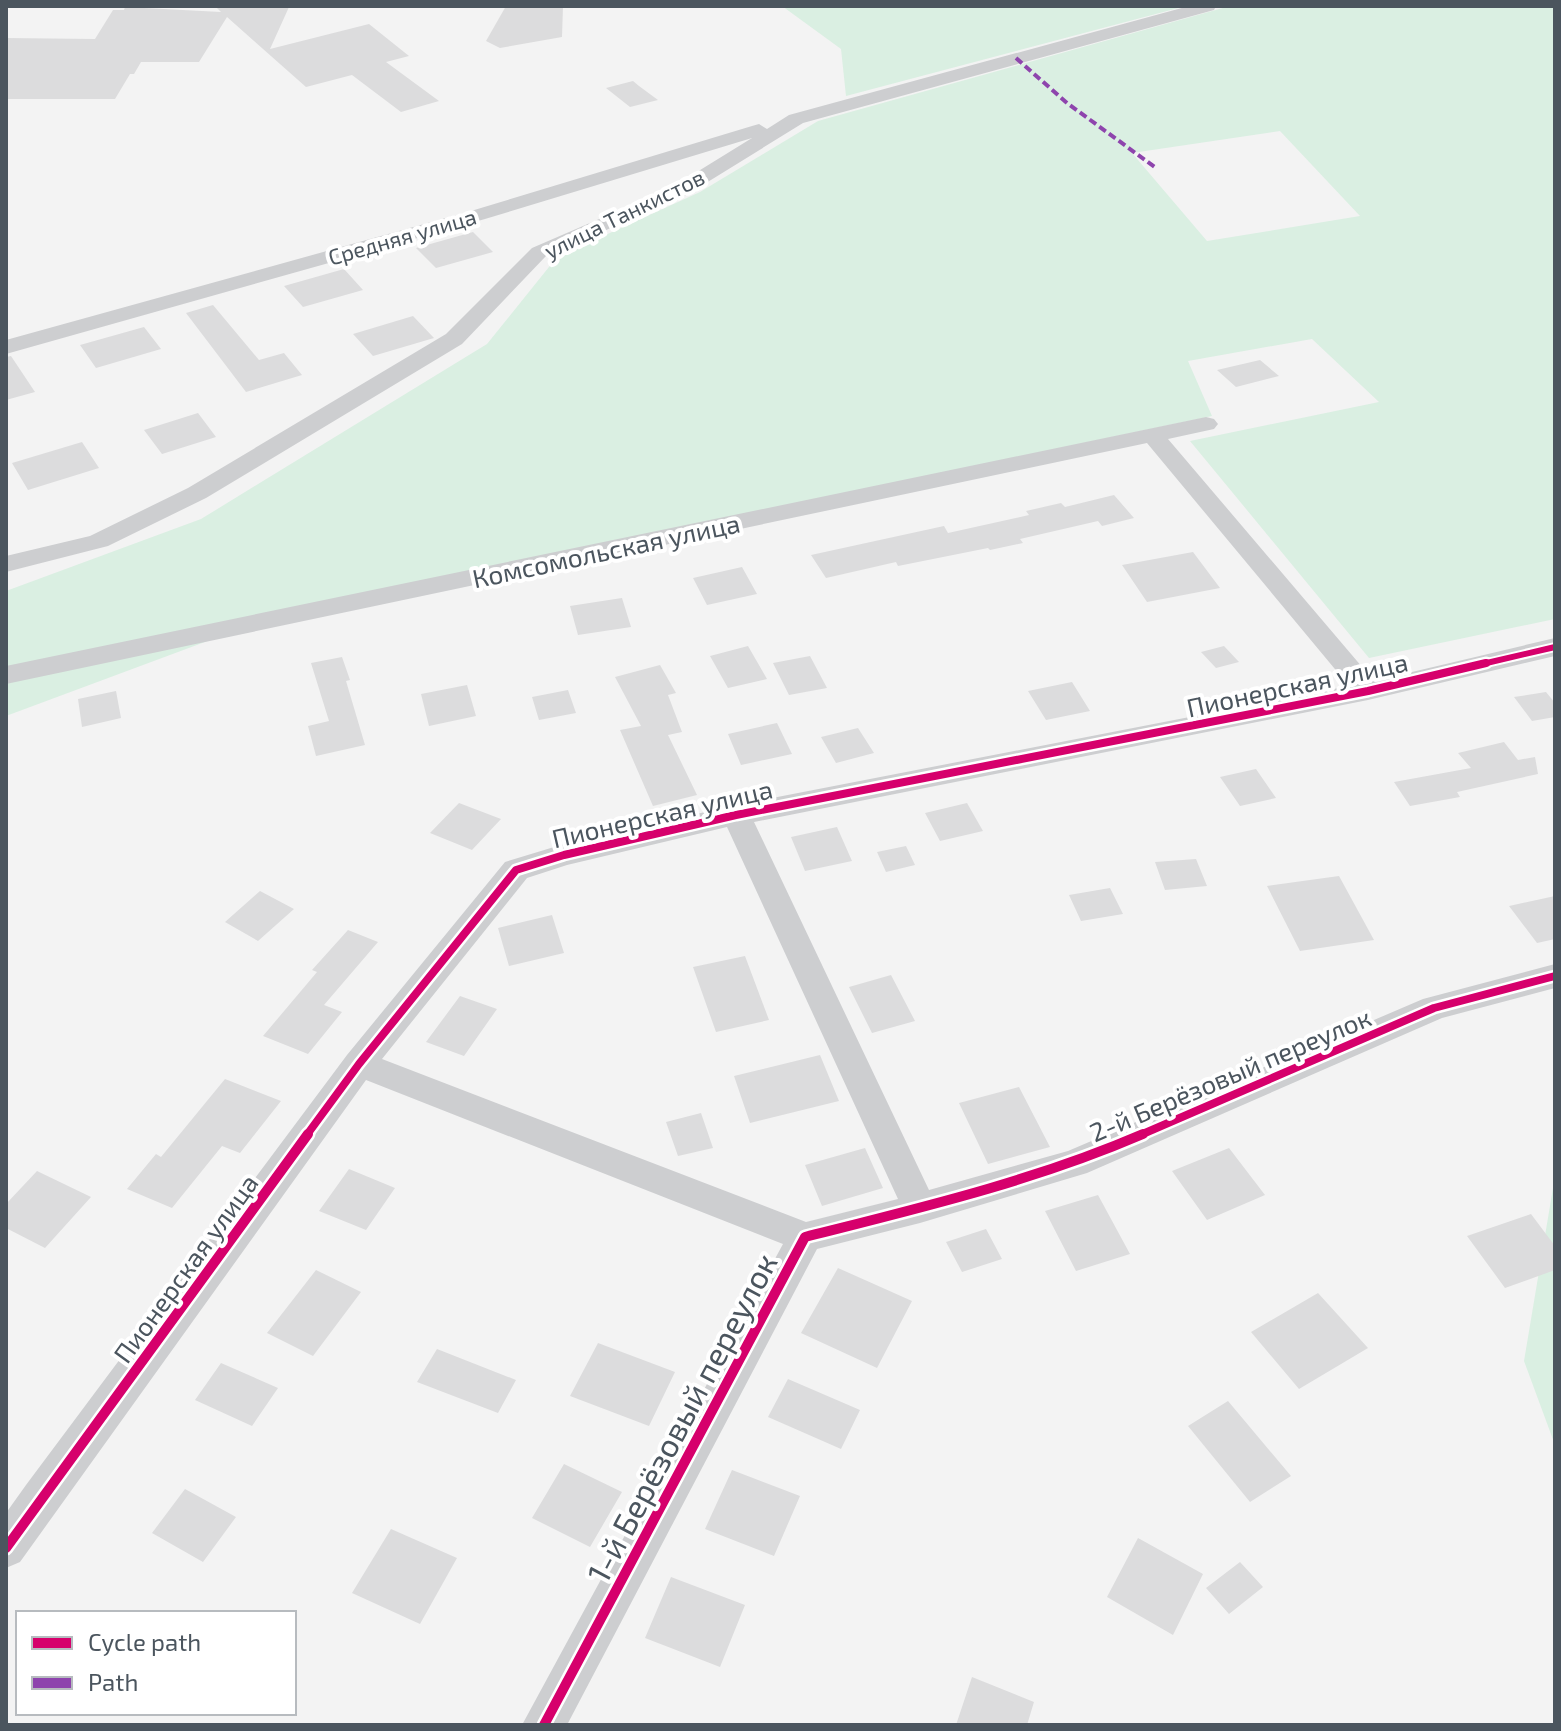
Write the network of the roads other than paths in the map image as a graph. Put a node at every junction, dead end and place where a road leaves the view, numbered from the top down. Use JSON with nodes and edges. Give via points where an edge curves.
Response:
{"nodes":[{"id":1,"x":1208,"y":6,"type":"edge"},
{"id":2,"x":796,"y":119,"type":"junction"},
{"id":3,"x":6,"y":347,"type":"edge"},
{"id":4,"x":1206,"y":424,"type":"dead end"},
{"id":5,"x":1152,"y":435,"type":"junction"},
{"id":6,"x":6,"y":564,"type":"edge"},
{"id":7,"x":1552,"y":652,"type":"edge"},
{"id":8,"x":6,"y":675,"type":"edge"},
{"id":9,"x":1368,"y":691,"type":"junction"},
{"id":10,"x":736,"y":815,"type":"junction"},
{"id":11,"x":1555,"y":976,"type":"edge"},
{"id":12,"x":359,"y":1064,"type":"junction"},
{"id":13,"x":920,"y":1208,"type":"junction"},
{"id":14,"x":805,"y":1237,"type":"junction"},
{"id":15,"x":6,"y":1548,"type":"edge"},
{"id":16,"x":544,"y":1725,"type":"edge"}],
"edges":[{"from":1,"to":2,"type":"street","name":"улица Танкистов"},
{"from":2,"to":3,"type":"street","name":"Средняя улица"},
{"from":2,"to":6,"type":"street","name":"улица Танкистов","via":[[678,192],[539,252],[454,339],[197,493],[99,541]]},
{"from":4,"to":5,"type":"street","name":"Комсомольская улица"},
{"from":5,"to":8,"type":"street","name":"Комсомольская улица"},
{"from":5,"to":9,"type":"street"},
{"from":7,"to":9,"type":"street","name":"Пионерская улица"},
{"from":9,"to":10,"type":"street","name":"Пионерская улица"},
{"from":10,"to":12,"type":"street","name":"Пионерская улица","via":[[516,870]]},
{"from":10,"to":13,"type":"street"},
{"from":11,"to":13,"type":"street","name":"2-й Берёзовый переулок","via":[[1434,1008],[1075,1163]]},
{"from":12,"to":14,"type":"street"},
{"from":12,"to":15,"type":"street","name":"Пионерская улица"},
{"from":13,"to":14,"type":"street","name":"1-й Берёзовый переулок"},
{"from":14,"to":16,"type":"street","name":"1-й Берёзовый переулок"}]}
